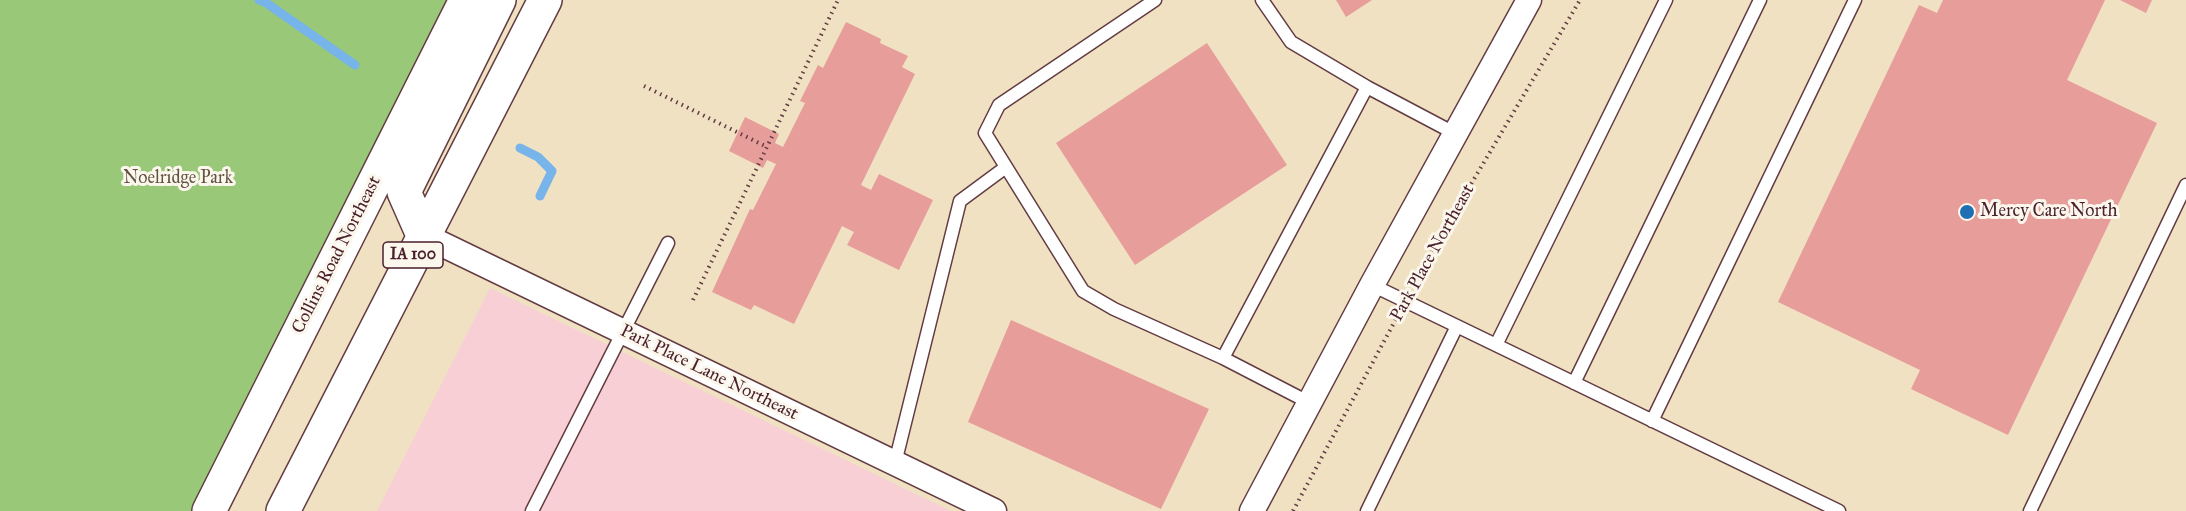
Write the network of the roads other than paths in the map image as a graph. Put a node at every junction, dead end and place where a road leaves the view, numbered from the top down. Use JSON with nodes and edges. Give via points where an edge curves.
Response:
{"nodes":[{"id":1,"x":466,"y":0,"type":"edge"},
{"id":2,"x":499,"y":0,"type":"edge"},
{"id":3,"x":545,"y":0,"type":"edge"},
{"id":4,"x":1155,"y":0,"type":"edge"},
{"id":5,"x":1262,"y":0,"type":"edge"},
{"id":6,"x":1529,"y":0,"type":"edge"},
{"id":7,"x":1666,"y":0,"type":"edge"},
{"id":8,"x":1760,"y":0,"type":"edge"},
{"id":9,"x":1855,"y":0,"type":"edge"},
{"id":10,"x":1367,"y":87,"type":"junction"},
{"id":11,"x":1456,"y":134,"type":"junction"},
{"id":12,"x":1005,"y":167,"type":"junction"},
{"id":13,"x":2186,"y":185,"type":"edge"},
{"id":14,"x":423,"y":235,"type":"junction"},
{"id":15,"x":668,"y":243,"type":"dead end"},
{"id":16,"x":1372,"y":285,"type":"junction"},
{"id":17,"x":1457,"y":326,"type":"junction"},
{"id":18,"x":624,"y":333,"type":"junction"},
{"id":19,"x":1496,"y":345,"type":"junction"},
{"id":20,"x":1222,"y":358,"type":"junction"},
{"id":21,"x":1574,"y":383,"type":"junction"},
{"id":22,"x":1310,"y":403,"type":"junction"},
{"id":23,"x":1652,"y":421,"type":"junction"},
{"id":24,"x":895,"y":463,"type":"junction"},
{"id":25,"x":209,"y":511,"type":"edge"},
{"id":26,"x":284,"y":511,"type":"edge"},
{"id":27,"x":532,"y":511,"type":"edge"},
{"id":28,"x":994,"y":511,"type":"edge"},
{"id":29,"x":1252,"y":511,"type":"edge"},
{"id":30,"x":1367,"y":511,"type":"edge"},
{"id":31,"x":1839,"y":511,"type":"edge"},
{"id":32,"x":2030,"y":511,"type":"edge"}],
"edges":[{"from":1,"to":25,"type":"highway","name":"Collins Road Northeast"},
{"from":2,"to":14,"type":"highway","name":"Collins Road Northeast","via":[[404,192]]},
{"from":3,"to":14,"type":"highway","number":"IA 100"},
{"from":4,"to":12,"type":"lane","via":[[999,105],[985,133]]},
{"from":5,"to":10,"type":"lane","via":[[1291,42]]},
{"from":6,"to":11,"type":"street","name":"Park Place Northeast"},
{"from":7,"to":19,"type":"lane"},
{"from":8,"to":21,"type":"lane"},
{"from":9,"to":23,"type":"lane"},
{"from":10,"to":11,"type":"lane"},
{"from":10,"to":20,"type":"lane"},
{"from":11,"to":16,"type":"street","name":"Park Place Northeast"},
{"from":12,"to":20,"type":"lane","via":[[1083,291]]},
{"from":12,"to":24,"type":"lane","via":[[960,201]]},
{"from":13,"to":32,"type":"lane"},
{"from":14,"to":18,"type":"street","name":"Park Place Lane Northeast"},
{"from":14,"to":26,"type":"highway","number":"IA 100"},
{"from":15,"to":18,"type":"lane"},
{"from":16,"to":17,"type":"lane"},
{"from":16,"to":22,"type":"street","name":"Park Place Northeast"},
{"from":17,"to":19,"type":"lane"},
{"from":17,"to":30,"type":"lane"},
{"from":18,"to":24,"type":"street","name":"Park Place Lane Northeast"},
{"from":18,"to":27,"type":"lane"},
{"from":19,"to":21,"type":"lane"},
{"from":20,"to":22,"type":"lane"},
{"from":21,"to":23,"type":"lane"},
{"from":22,"to":29,"type":"street","name":"Park Place Northeast"},
{"from":23,"to":31,"type":"lane"},
{"from":24,"to":28,"type":"street","name":"Park Place Lane Northeast"}]}
